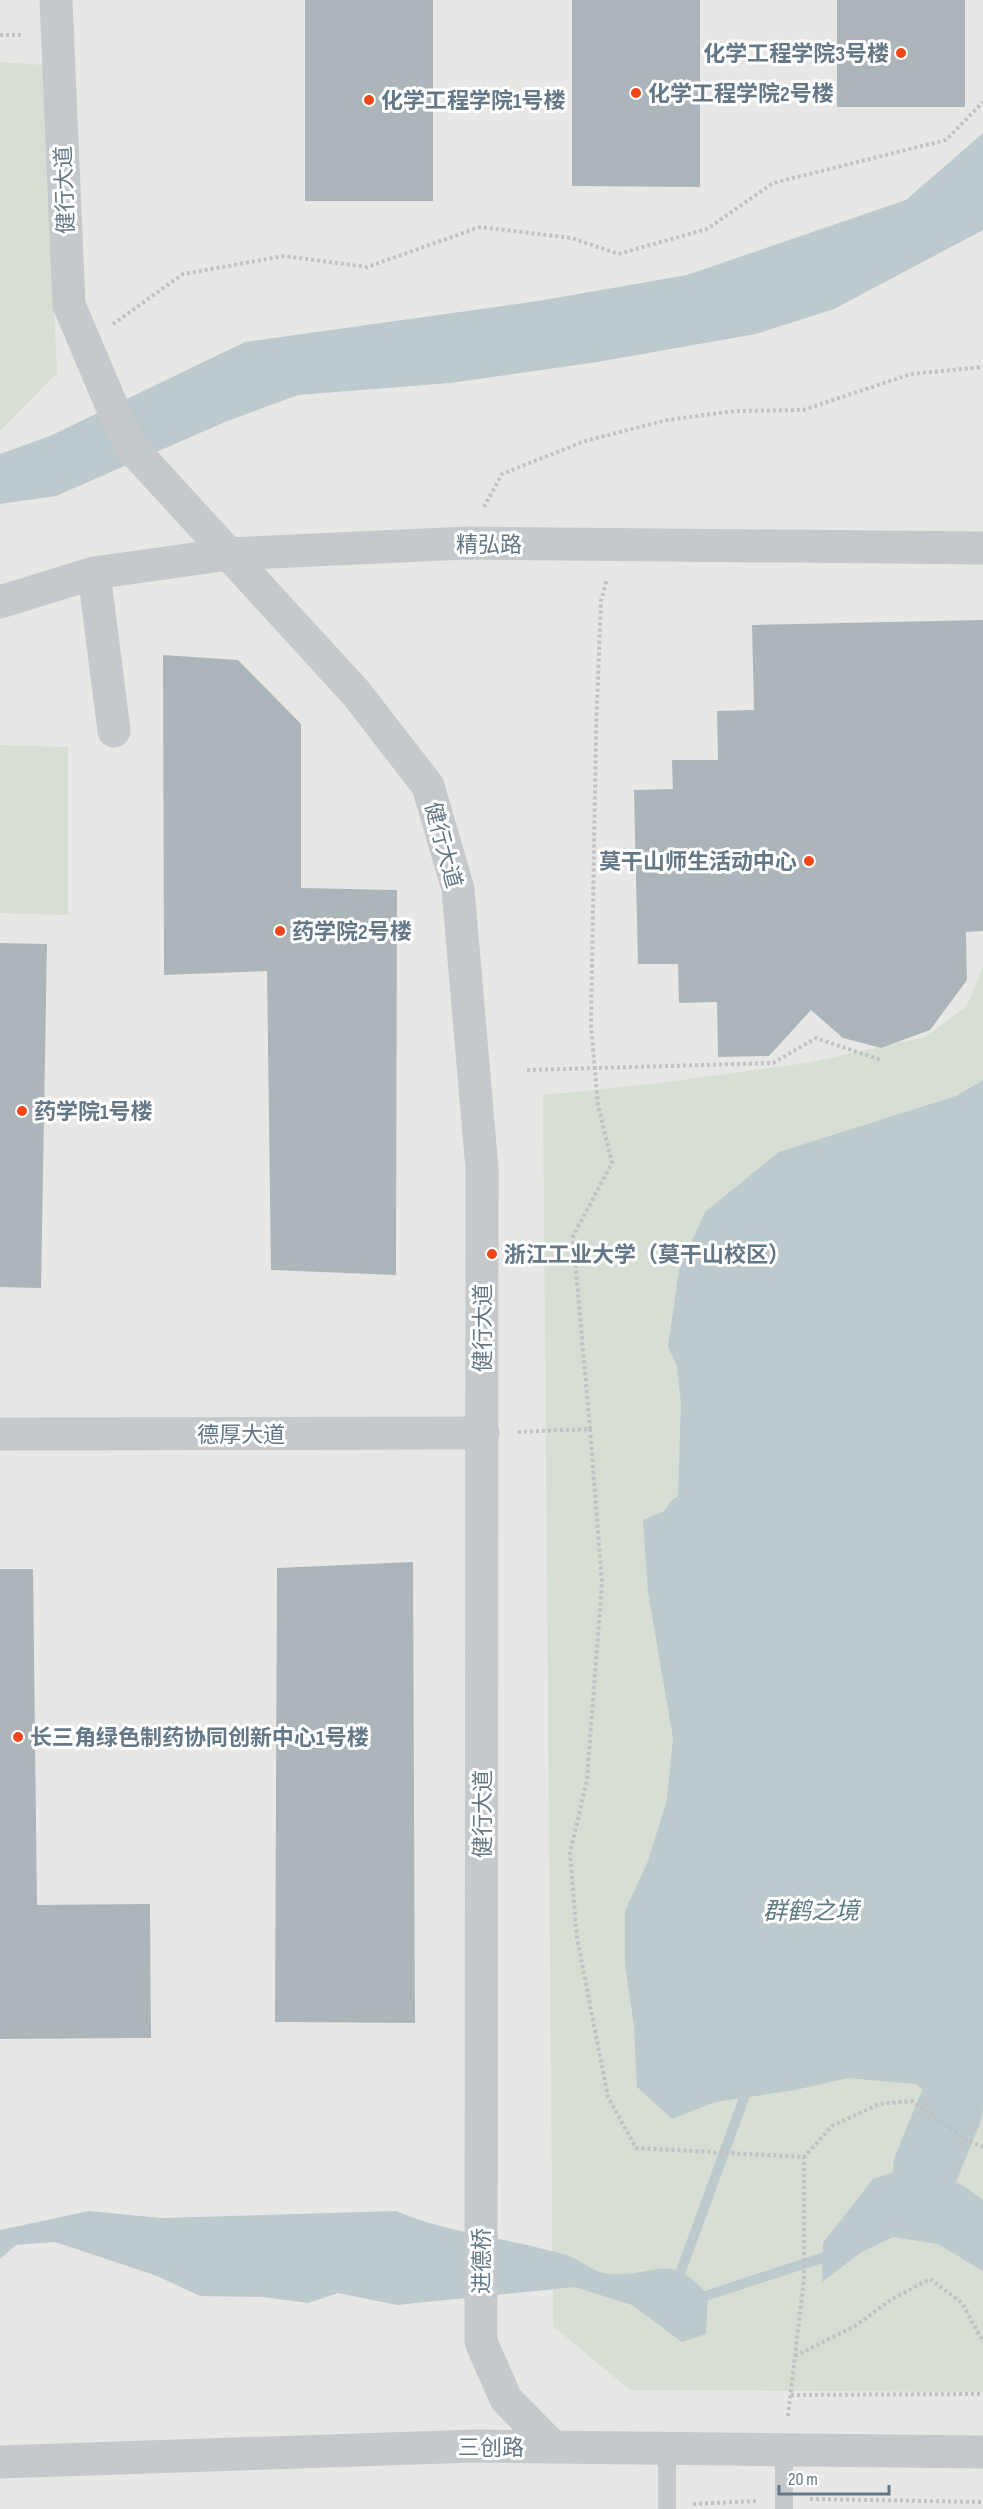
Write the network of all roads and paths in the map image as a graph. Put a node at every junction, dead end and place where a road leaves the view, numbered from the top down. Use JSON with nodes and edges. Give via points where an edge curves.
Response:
{"nodes":[{"id":1,"x":56,"y":0,"type":"edge"},
{"id":2,"x":983,"y":102,"type":"edge"},
{"id":3,"x":86,"y":343,"type":"junction"},
{"id":4,"x":983,"y":367,"type":"edge"},
{"id":5,"x":466,"y":543,"type":"junction"},
{"id":6,"x":618,"y":544,"type":"junction"},
{"id":7,"x":983,"y":548,"type":"edge"},
{"id":8,"x":229,"y":554,"type":"junction"},
{"id":9,"x":94,"y":573,"type":"junction"},
{"id":10,"x":0,"y":602,"type":"edge"},
{"id":11,"x":114,"y":731,"type":"dead end"},
{"id":12,"x":881,"y":1060,"type":"dead end"},
{"id":13,"x":595,"y":1066,"type":"junction"},
{"id":14,"x":527,"y":1070,"type":"dead end"},
{"id":15,"x":590,"y":1429,"type":"junction"},
{"id":16,"x":483,"y":1433,"type":"junction"},
{"id":17,"x":0,"y":1434,"type":"edge"},
{"id":18,"x":983,"y":2147,"type":"edge"},
{"id":19,"x":804,"y":2157,"type":"junction"},
{"id":20,"x":481,"y":2180,"type":"joint"},
{"id":21,"x":983,"y":2342,"type":"edge"},
{"id":22,"x":795,"y":2357,"type":"junction"},
{"id":23,"x":790,"y":2394,"type":"junction"},
{"id":24,"x":983,"y":2394,"type":"edge"},
{"id":25,"x":553,"y":2447,"type":"junction"},
{"id":26,"x":668,"y":2448,"type":"junction"},
{"id":27,"x":784,"y":2449,"type":"junction"},
{"id":28,"x":983,"y":2452,"type":"edge"},
{"id":29,"x":0,"y":2462,"type":"edge"},
{"id":30,"x":983,"y":2502,"type":"edge"},
{"id":31,"x":784,"y":2504,"type":"edge"},
{"id":32,"x":667,"y":2507,"type":"edge"}],
"edges":[{"from":1,"to":3,"type":"street","name":"健行大道","via":[[69,305]]},
{"from":2,"to":3,"type":"path","via":[[946,140],[773,183],[706,229],[618,254],[572,238],[480,227],[367,267],[284,256],[183,274]]},
{"from":3,"to":8,"type":"street","name":"健行大道","via":[[128,444]]},
{"from":4,"to":5,"type":"path","via":[[912,374],[803,410],[735,411],[679,419],[585,441],[501,474]]},
{"from":5,"to":6,"type":"street","name":"精弘路"},
{"from":5,"to":8,"type":"street","name":"精弘路"},
{"from":6,"to":7,"type":"street","name":"精弘路"},
{"from":6,"to":13,"type":"path","via":[[601,601],[591,1014]]},
{"from":8,"to":9,"type":"street","name":"精弘路"},
{"from":8,"to":16,"type":"street","name":"健行大道","via":[[356,693],[428,786],[458,890],[482,1169]]},
{"from":9,"to":10,"type":"street","name":"精弘路"},
{"from":9,"to":11,"type":"street"},
{"from":12,"to":13,"type":"path","via":[[816,1038],[773,1064]]},
{"from":13,"to":14,"type":"path"},
{"from":13,"to":15,"type":"path","via":[[598,1105],[612,1163],[573,1236]]},
{"from":15,"to":16,"type":"path"},
{"from":15,"to":19,"type":"path","via":[[602,1583],[587,1780],[570,1853],[577,1938],[608,2097],[636,2148]]},
{"from":16,"to":17,"type":"street","name":"德厚大道"},
{"from":16,"to":20,"type":"street","name":"健行大道"},
{"from":18,"to":19,"type":"path","via":[[965,2139],[912,2101],[879,2103],[832,2126]]},
{"from":19,"to":22,"type":"path","via":[[804,2278]]},
{"from":20,"to":25,"type":"street","name":"进德桥","via":[[481,2342],[506,2399]]},
{"from":21,"to":22,"type":"path","via":[[962,2303],[930,2279],[892,2299],[855,2326]]},
{"from":22,"to":23,"type":"path"},
{"from":23,"to":24,"type":"path"},
{"from":23,"to":27,"type":"path"},
{"from":25,"to":26,"type":"street","name":"三创路"},
{"from":25,"to":29,"type":"street","name":"三创路","via":[[463,2446]]},
{"from":26,"to":27,"type":"street","name":"三创路"},
{"from":26,"to":32,"type":"lane"},
{"from":27,"to":28,"type":"street","name":"三创路"},
{"from":27,"to":31,"type":"lane"},
{"from":30,"to":31,"type":"path"},
{"from":31,"to":32,"type":"path"}]}
